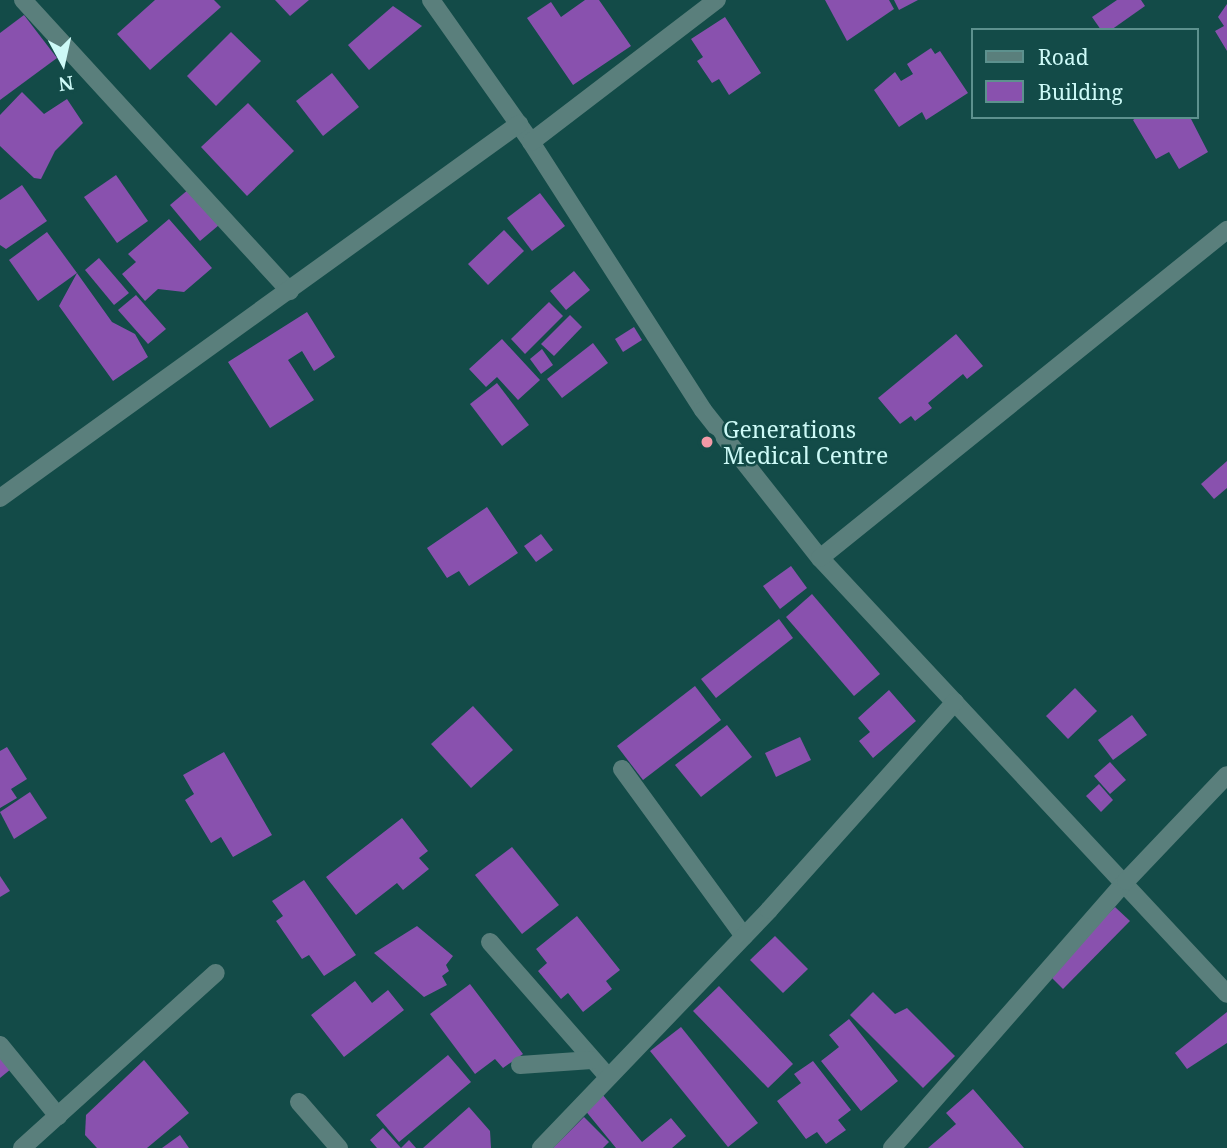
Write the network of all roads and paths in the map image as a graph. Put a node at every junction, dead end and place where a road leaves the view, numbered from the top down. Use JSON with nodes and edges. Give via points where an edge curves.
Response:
{"nodes":[{"id":1,"x":23,"y":0,"type":"edge"},
{"id":2,"x":431,"y":0,"type":"edge"},
{"id":3,"x":717,"y":0,"type":"edge"},
{"id":4,"x":519,"y":124,"type":"junction"},
{"id":5,"x":531,"y":142,"type":"junction"},
{"id":6,"x":1227,"y":230,"type":"edge"},
{"id":7,"x":290,"y":291,"type":"junction"},
{"id":8,"x":0,"y":498,"type":"edge"},
{"id":9,"x":820,"y":558,"type":"junction"},
{"id":10,"x":955,"y":702,"type":"junction"},
{"id":11,"x":622,"y":769,"type":"dead end"},
{"id":12,"x":1227,"y":775,"type":"edge"},
{"id":13,"x":1126,"y":881,"type":"junction"},
{"id":14,"x":744,"y":936,"type":"junction"},
{"id":15,"x":490,"y":942,"type":"dead end"},
{"id":16,"x":216,"y":973,"type":"dead end"},
{"id":17,"x":1227,"y":994,"type":"edge"},
{"id":18,"x":0,"y":1045,"type":"edge"},
{"id":19,"x":592,"y":1060,"type":"junction"},
{"id":20,"x":520,"y":1065,"type":"dead end"},
{"id":21,"x":608,"y":1077,"type":"junction"},
{"id":22,"x":299,"y":1102,"type":"dead end"},
{"id":23,"x":58,"y":1116,"type":"junction"},
{"id":24,"x":22,"y":1148,"type":"edge"},
{"id":25,"x":339,"y":1148,"type":"edge"},
{"id":26,"x":541,"y":1148,"type":"edge"},
{"id":27,"x":892,"y":1148,"type":"edge"}],
"edges":[{"from":1,"to":7,"type":"street"},
{"from":2,"to":4,"type":"street"},
{"from":3,"to":5,"type":"street"},
{"from":4,"to":5,"type":"street"},
{"from":4,"to":7,"type":"street"},
{"from":5,"to":9,"type":"street","via":[[703,410]]},
{"from":6,"to":9,"type":"street"},
{"from":7,"to":8,"type":"street"},
{"from":9,"to":10,"type":"street"},
{"from":10,"to":13,"type":"street"},
{"from":10,"to":14,"type":"street"},
{"from":11,"to":14,"type":"street"},
{"from":12,"to":13,"type":"street"},
{"from":13,"to":17,"type":"street"},
{"from":13,"to":27,"type":"street"},
{"from":14,"to":21,"type":"street"},
{"from":15,"to":19,"type":"street"},
{"from":16,"to":23,"type":"street"},
{"from":18,"to":23,"type":"street"},
{"from":19,"to":20,"type":"street"},
{"from":19,"to":21,"type":"street"},
{"from":21,"to":26,"type":"street"},
{"from":22,"to":25,"type":"street"},
{"from":23,"to":24,"type":"street"}]}
